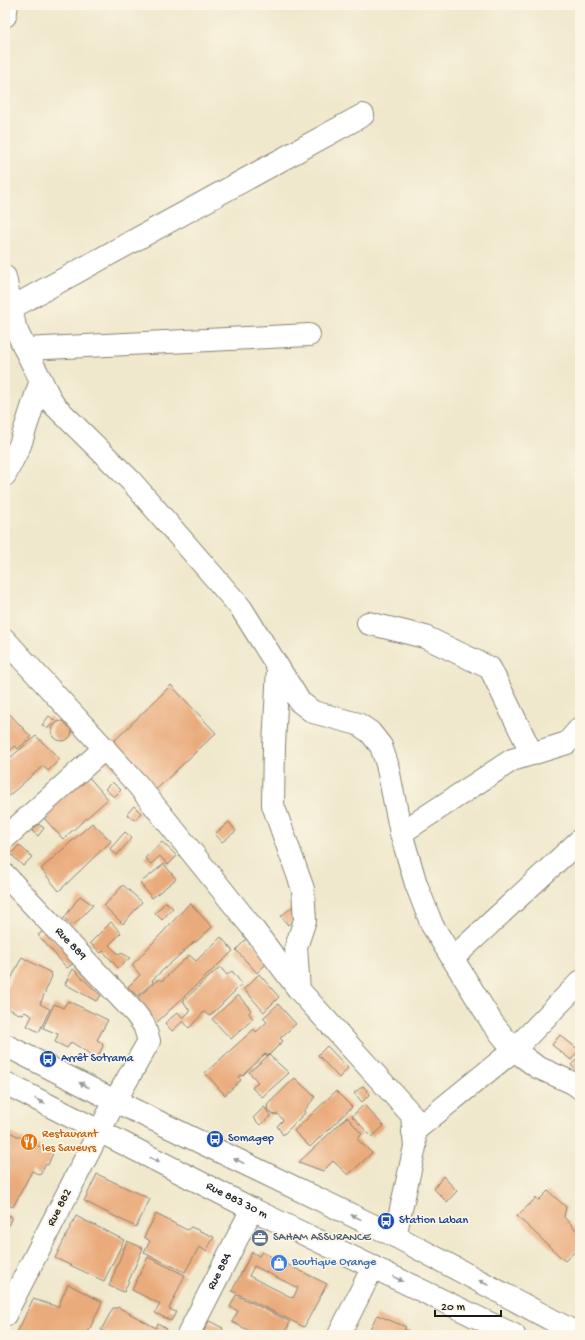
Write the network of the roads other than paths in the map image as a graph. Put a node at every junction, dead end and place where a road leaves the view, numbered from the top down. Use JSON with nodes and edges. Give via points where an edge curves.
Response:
{"nodes":[{"id":1,"x":7,"y":5,"type":"edge"},
{"id":2,"x":5,"y":16,"type":"edge"},
{"id":3,"x":364,"y":115,"type":"dead end"},
{"id":4,"x":5,"y":277,"type":"edge"},
{"id":5,"x":11,"y":308,"type":"junction"},
{"id":6,"x":309,"y":335,"type":"dead end"},
{"id":7,"x":25,"y":349,"type":"junction"},
{"id":8,"x":41,"y":380,"type":"junction"},
{"id":9,"x":5,"y":475,"type":"edge"},
{"id":10,"x":368,"y":623,"type":"dead end"},
{"id":11,"x":5,"y":640,"type":"edge"},
{"id":12,"x":278,"y":667,"type":"junction"},
{"id":13,"x":576,"y":742,"type":"edge"},
{"id":14,"x":105,"y":748,"type":"junction"},
{"id":15,"x":532,"y":754,"type":"junction"},
{"id":16,"x":401,"y":833,"type":"junction"},
{"id":17,"x":5,"y":838,"type":"edge"},
{"id":18,"x":580,"y":840,"type":"edge"},
{"id":19,"x":5,"y":875,"type":"edge"},
{"id":20,"x":453,"y":958,"type":"junction"},
{"id":21,"x":580,"y":982,"type":"edge"},
{"id":22,"x":299,"y":990,"type":"junction"},
{"id":23,"x":5,"y":1045,"type":"edge"},
{"id":24,"x":514,"y":1050,"type":"junction"},
{"id":25,"x":5,"y":1083,"type":"edge"},
{"id":26,"x":580,"y":1088,"type":"edge"},
{"id":27,"x":115,"y":1101,"type":"junction"},
{"id":28,"x":99,"y":1132,"type":"junction"},
{"id":29,"x":413,"y":1132,"type":"junction"},
{"id":30,"x":252,"y":1209,"type":"junction"},
{"id":31,"x":395,"y":1236,"type":"junction"},
{"id":32,"x":372,"y":1267,"type":"junction"},
{"id":33,"x":10,"y":1293,"type":"edge"},
{"id":34,"x":5,"y":1315,"type":"edge"},
{"id":35,"x":188,"y":1335,"type":"edge"},
{"id":36,"x":339,"y":1335,"type":"edge"},
{"id":37,"x":514,"y":1335,"type":"edge"},
{"id":38,"x":580,"y":1335,"type":"edge"}],
"edges":[{"from":1,"to":2,"type":"street"},
{"from":3,"to":5,"type":"street"},
{"from":4,"to":5,"type":"street"},
{"from":5,"to":7,"type":"street","via":[[15,327]]},
{"from":6,"to":7,"type":"street"},
{"from":7,"to":8,"type":"street"},
{"from":8,"to":9,"type":"street","via":[[20,445]]},
{"from":8,"to":12,"type":"street","via":[[53,404],[131,481],[241,608]]},
{"from":10,"to":15,"type":"street","via":[[425,637],[490,668]]},
{"from":11,"to":14,"type":"street"},
{"from":12,"to":16,"type":"street","via":[[300,702],[313,712],[358,724],[370,732],[381,746]]},
{"from":12,"to":22,"type":"street","via":[[273,805],[304,889],[305,920],[296,947]]},
{"from":13,"to":15,"type":"street"},
{"from":14,"to":17,"type":"street"},
{"from":14,"to":22,"type":"street","via":[[142,790]]},
{"from":15,"to":16,"type":"street","via":[[512,760]]},
{"from":16,"to":20,"type":"street","via":[[416,884],[432,925]]},
{"from":18,"to":20,"type":"street"},
{"from":19,"to":27,"type":"street","name":"Rue 889","via":[[135,1013],[144,1026],[149,1041]]},
{"from":20,"to":24,"type":"street","via":[[493,1024]]},
{"from":21,"to":24,"type":"street"},
{"from":22,"to":29,"type":"street","via":[[412,1115]]},
{"from":27,"to":23,"type":"street","one_way":true},
{"from":24,"to":26,"type":"street","via":[[538,1067]]},
{"from":24,"to":29,"type":"street"},
{"from":25,"to":28,"type":"street","name":"Rue 883 30 m","one_way":true},
{"from":27,"to":28,"type":"street","name":"Rue 882"},
{"from":31,"to":27,"type":"street","one_way":true},
{"from":28,"to":30,"type":"street","name":"Rue 883 30 m","one_way":true},
{"from":28,"to":33,"type":"street","name":"Rue 882"},
{"from":29,"to":31,"type":"street","via":[[415,1147]]},
{"from":30,"to":32,"type":"street","name":"Rue 883 30 m"},
{"from":30,"to":35,"type":"street","name":"Rue 884"},
{"from":38,"to":31,"type":"street","one_way":true},
{"from":32,"to":36,"type":"street"},
{"from":32,"to":37,"type":"street","name":"Rue 883 30 m","one_way":true},
{"from":33,"to":34,"type":"street","name":"Rue 882"}]}
